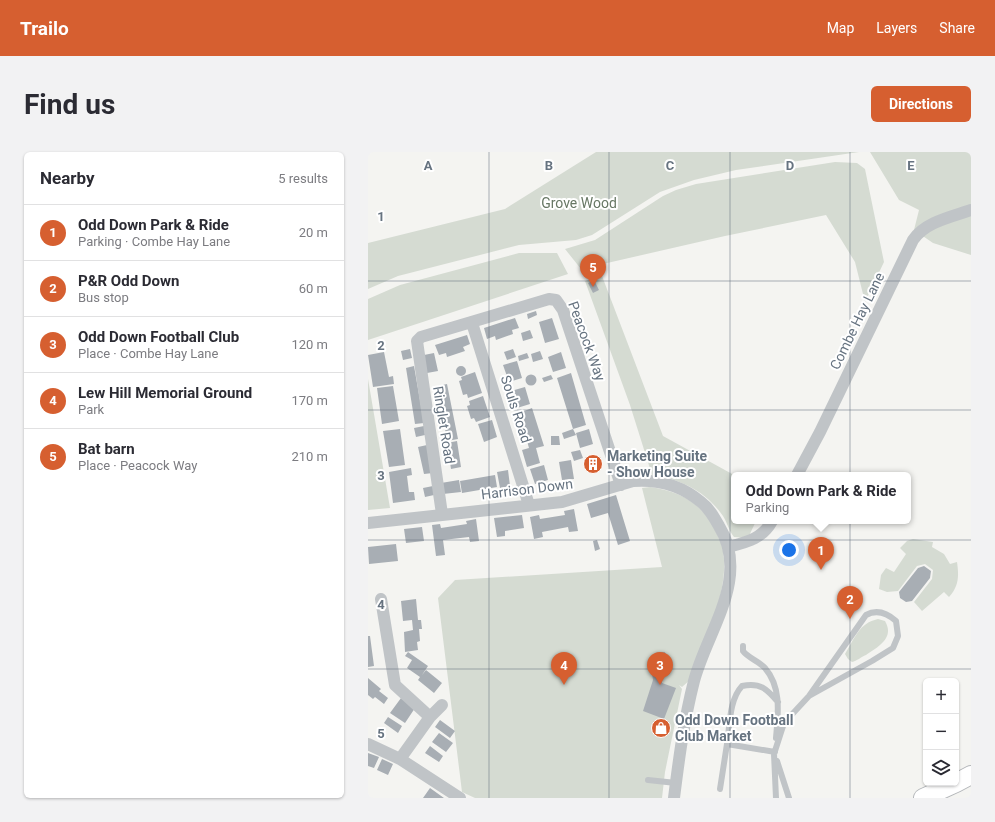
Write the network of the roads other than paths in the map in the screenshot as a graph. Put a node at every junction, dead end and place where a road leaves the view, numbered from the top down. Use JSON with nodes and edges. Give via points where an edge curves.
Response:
{"nodes":[{"id":1,"x":971,"y":210,"type":"edge"},
{"id":2,"x":472,"y":323,"type":"junction"},
{"id":3,"x":417,"y":341,"type":"joint"},
{"id":4,"x":799,"y":472,"type":"edge"},
{"id":5,"x":621,"y":485,"type":"junction"},
{"id":6,"x":529,"y":505,"type":"junction"},
{"id":7,"x":442,"y":514,"type":"junction"},
{"id":8,"x":368,"y":523,"type":"edge"},
{"id":9,"x":770,"y":524,"type":"edge"},
{"id":10,"x":728,"y":547,"type":"junction"},
{"id":11,"x":381,"y":599,"type":"dead end"},
{"id":12,"x":743,"y":646,"type":"dead end"},
{"id":13,"x":809,"y":696,"type":"junction"},
{"id":14,"x":778,"y":702,"type":"junction"},
{"id":15,"x":442,"y":705,"type":"dead end"},
{"id":16,"x":430,"y":717,"type":"junction"},
{"id":17,"x":368,"y":744,"type":"edge"},
{"id":18,"x":727,"y":744,"type":"junction"},
{"id":19,"x":775,"y":751,"type":"junction"},
{"id":20,"x":400,"y":758,"type":"junction"},
{"id":21,"x":971,"y":774,"type":"edge"},
{"id":22,"x":648,"y":780,"type":"dead end"},
{"id":23,"x":959,"y":781,"type":"edge"},
{"id":24,"x":676,"y":783,"type":"junction"},
{"id":25,"x":949,"y":786,"type":"edge"},
{"id":26,"x":720,"y":790,"type":"dead end"},
{"id":27,"x":460,"y":798,"type":"edge"},
{"id":28,"x":674,"y":798,"type":"edge"},
{"id":29,"x":776,"y":798,"type":"edge"},
{"id":30,"x":789,"y":798,"type":"edge"},
{"id":31,"x":923,"y":798,"type":"edge"}],
"edges":[{"from":1,"to":4,"type":"street","name":"Combe Hay Lane","via":[[918,232]]},
{"from":2,"to":3,"type":"street","name":"Peacock Way","via":[[421,337]]},
{"from":2,"to":5,"type":"street","name":"Peacock Way","via":[[543,300],[556,300],[563,310]]},
{"from":2,"to":6,"type":"street","name":"Souls Road"},
{"from":3,"to":7,"type":"street","name":"Ringlet Road"},
{"from":5,"to":6,"type":"street","name":"Harrison Down","via":[[562,502]]},
{"from":5,"to":10,"type":"street","name":"Harrison Down","via":[[651,480],[681,488],[705,505],[723,531]]},
{"from":6,"to":7,"type":"street","name":"Harrison Down"},
{"from":7,"to":8,"type":"street","name":"Harrison Down"},
{"from":9,"to":10,"type":"street","via":[[758,538]]},
{"from":10,"to":24,"type":"street","via":[[729,585],[724,606],[694,680],[680,748]]},
{"from":11,"to":16,"type":"street","via":[[396,685]]},
{"from":12,"to":14,"type":"lane","via":[[745,654],[758,662],[768,673]]},
{"from":13,"to":13,"type":"lane","via":[[866,615],[877,612],[888,614],[896,621],[898,636],[892,648],[872,662]]},
{"from":13,"to":19,"type":"lane","via":[[784,723]]},
{"from":14,"to":18,"type":"lane","via":[[765,688],[757,685],[742,686],[733,705]]},
{"from":14,"to":19,"type":"lane"},
{"from":15,"to":16,"type":"street"},
{"from":16,"to":20,"type":"street"},
{"from":17,"to":20,"type":"street"},
{"from":18,"to":19,"type":"lane"},
{"from":18,"to":26,"type":"lane"},
{"from":19,"to":29,"type":"lane"},
{"from":19,"to":30,"type":"lane"},
{"from":20,"to":27,"type":"street"},
{"from":21,"to":23,"type":"main road"},
{"from":22,"to":24,"type":"lane"},
{"from":24,"to":28,"type":"street"},
{"from":25,"to":31,"type":"main road"}]}
